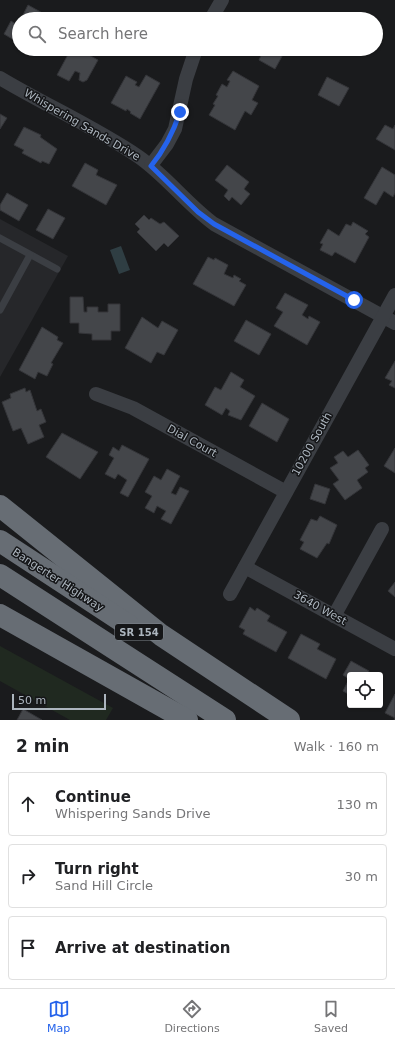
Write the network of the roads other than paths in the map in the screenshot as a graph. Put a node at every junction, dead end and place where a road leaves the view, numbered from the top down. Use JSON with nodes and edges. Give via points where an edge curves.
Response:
{"nodes":[{"id":1,"x":222,"y":0,"type":"edge"},
{"id":2,"x":215,"y":12,"type":"edge"},
{"id":3,"x":194,"y":56,"type":"edge"},
{"id":4,"x":0,"y":78,"type":"edge"},
{"id":5,"x":151,"y":166,"type":"junction"},
{"id":6,"x":0,"y":238,"type":"edge"},
{"id":7,"x":30,"y":255,"type":"junction"},
{"id":8,"x":57,"y":269,"type":"dead end"},
{"id":9,"x":395,"y":294,"type":"edge"},
{"id":10,"x":0,"y":310,"type":"edge"},
{"id":11,"x":389,"y":320,"type":"edge"},
{"id":12,"x":96,"y":394,"type":"dead end"},
{"id":13,"x":286,"y":492,"type":"junction"},
{"id":14,"x":0,"y":506,"type":"edge"},
{"id":15,"x":382,"y":529,"type":"dead end"},
{"id":16,"x":0,"y":541,"type":"edge"},
{"id":17,"x":245,"y":567,"type":"junction"},
{"id":18,"x":0,"y":575,"type":"edge"},
{"id":19,"x":230,"y":594,"type":"dead end"},
{"id":20,"x":0,"y":615,"type":"edge"},
{"id":21,"x":334,"y":616,"type":"junction"},
{"id":22,"x":395,"y":649,"type":"edge"},
{"id":23,"x":187,"y":720,"type":"edge"},
{"id":24,"x":225,"y":720,"type":"edge"},
{"id":25,"x":280,"y":720,"type":"edge"},
{"id":26,"x":289,"y":720,"type":"edge"}],
"edges":[{"from":1,"to":2,"type":"street"},
{"from":3,"to":5,"type":"street","via":[[175,129]]},
{"from":4,"to":5,"type":"street","name":"Whispering Sands Drive","via":[[123,147]]},
{"from":5,"to":11,"type":"street","name":"Whispering Sands Drive","via":[[198,212],[214,224]]},
{"from":6,"to":7,"type":"lane"},
{"from":7,"to":8,"type":"lane"},
{"from":7,"to":10,"type":"lane"},
{"from":9,"to":11,"type":"street","name":"10200 South"},
{"from":11,"to":13,"type":"street","name":"10200 South"},
{"from":12,"to":13,"type":"street","name":"Dial Court","via":[[133,408]]},
{"from":13,"to":17,"type":"street","name":"10200 South"},
{"from":14,"to":26,"type":"highway","via":[[161,635]]},
{"from":15,"to":21,"type":"street"},
{"from":16,"to":25,"type":"highway","name":"Bangerter Highway","number":"SR 154","via":[[177,657]]},
{"from":17,"to":19,"type":"street","name":"10200 South"},
{"from":17,"to":21,"type":"street","name":"3640 West"},
{"from":18,"to":24,"type":"highway","number":"SR 154"},
{"from":20,"to":23,"type":"highway"},
{"from":21,"to":22,"type":"street","name":"3640 West"}]}
